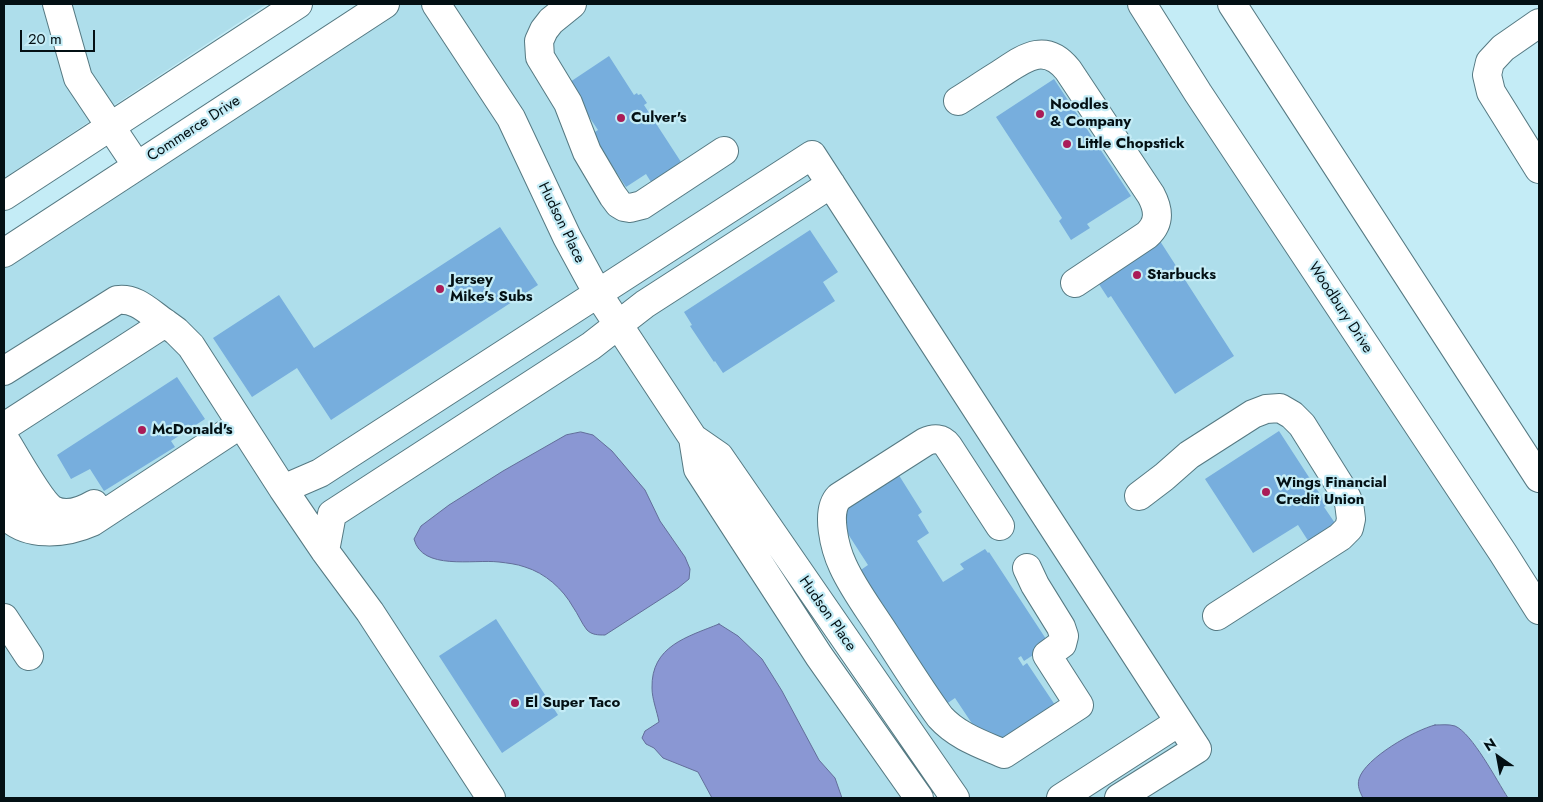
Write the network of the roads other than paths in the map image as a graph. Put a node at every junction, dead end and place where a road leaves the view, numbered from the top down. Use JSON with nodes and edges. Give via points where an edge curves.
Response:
{"nodes":[{"id":1,"x":57,"y":4,"type":"edge"},
{"id":2,"x":298,"y":4,"type":"edge"},
{"id":3,"x":385,"y":4,"type":"edge"},
{"id":4,"x":436,"y":4,"type":"edge"},
{"id":5,"x":572,"y":4,"type":"edge"},
{"id":6,"x":1142,"y":4,"type":"edge"},
{"id":7,"x":1232,"y":4,"type":"edge"},
{"id":8,"x":1539,"y":23,"type":"edge"},
{"id":9,"x":958,"y":101,"type":"dead end"},
{"id":10,"x":110,"y":126,"type":"junction"},
{"id":11,"x":724,"y":151,"type":"dead end"},
{"id":12,"x":137,"y":166,"type":"junction"},
{"id":13,"x":1539,"y":170,"type":"edge"},
{"id":14,"x":831,"y":184,"type":"junction"},
{"id":15,"x":4,"y":196,"type":"edge"},
{"id":16,"x":4,"y":253,"type":"edge"},
{"id":17,"x":1075,"y":282,"type":"dead end"},
{"id":18,"x":598,"y":294,"type":"junction"},
{"id":19,"x":165,"y":323,"type":"junction"},
{"id":20,"x":618,"y":325,"type":"junction"},
{"id":21,"x":4,"y":371,"type":"edge"},
{"id":22,"x":241,"y":424,"type":"junction"},
{"id":23,"x":4,"y":427,"type":"edge"},
{"id":24,"x":4,"y":438,"type":"edge"},
{"id":25,"x":693,"y":438,"type":"junction"},
{"id":26,"x":212,"y":443,"type":"junction"},
{"id":27,"x":1539,"y":478,"type":"edge"},
{"id":28,"x":4,"y":481,"type":"edge"},
{"id":29,"x":283,"y":489,"type":"junction"},
{"id":30,"x":1138,"y":496,"type":"dead end"},
{"id":31,"x":4,"y":513,"type":"edge"},
{"id":32,"x":63,"y":513,"type":"junction"},
{"id":33,"x":1000,"y":526,"type":"dead end"},
{"id":34,"x":325,"y":551,"type":"junction"},
{"id":35,"x":1027,"y":568,"type":"dead end"},
{"id":36,"x":1539,"y":610,"type":"edge"},
{"id":37,"x":1217,"y":616,"type":"dead end"},
{"id":38,"x":4,"y":618,"type":"edge"},
{"id":39,"x":29,"y":656,"type":"dead end"},
{"id":40,"x":1180,"y":722,"type":"junction"},
{"id":41,"x":491,"y":798,"type":"edge"},
{"id":42,"x":919,"y":798,"type":"edge"},
{"id":43,"x":955,"y":798,"type":"edge"},
{"id":44,"x":1061,"y":798,"type":"edge"},
{"id":45,"x":1120,"y":798,"type":"edge"}],
"edges":[{"from":1,"to":10,"type":"street","via":[[78,78]]},
{"from":2,"to":10,"type":"street"},
{"from":3,"to":12,"type":"street","name":"Commerce Drive"},
{"from":4,"to":18,"type":"street","name":"Hudson Place","via":[[511,118],[566,238]]},
{"from":5,"to":11,"type":"street","via":[[544,30],[539,42],[540,57],[568,103],[587,152],[619,204],[630,208],[642,205]]},
{"from":6,"to":36,"type":"street","name":"Woodbury Drive"},
{"from":7,"to":27,"type":"street"},
{"from":8,"to":13,"type":"street","via":[[1503,48],[1490,62],[1487,75],[1491,92]]},
{"from":9,"to":17,"type":"street","via":[[1024,59],[1038,54],[1053,56],[1068,70],[1150,196],[1157,213],[1154,228]]},
{"from":10,"to":12,"type":"street"},
{"from":10,"to":15,"type":"street"},
{"from":12,"to":16,"type":"street","name":"Commerce Drive"},
{"from":14,"to":18,"type":"street","via":[[812,155]]},
{"from":14,"to":20,"type":"street","via":[[645,304]]},
{"from":14,"to":40,"type":"street"},
{"from":18,"to":20,"type":"street","name":"Hudson Place"},
{"from":18,"to":29,"type":"street","via":[[320,473]]},
{"from":19,"to":21,"type":"street","via":[[128,299],[117,300]]},
{"from":19,"to":22,"type":"street","via":[[191,346]]},
{"from":19,"to":23,"type":"street"},
{"from":20,"to":25,"type":"street","name":"Hudson Place"},
{"from":20,"to":34,"type":"street","via":[[591,346],[332,514]]},
{"from":22,"to":26,"type":"street"},
{"from":22,"to":29,"type":"street"},
{"from":24,"to":32,"type":"street","via":[[48,505]]},
{"from":25,"to":42,"type":"street","name":"Hudson Place","via":[[698,469],[829,671]]},
{"from":25,"to":43,"type":"street","name":"Hudson Place","via":[[719,456]]},
{"from":26,"to":31,"type":"street","via":[[92,522],[76,528],[30,530],[16,524]]},
{"from":26,"to":32,"type":"street","via":[[198,443],[176,451],[92,506]]},
{"from":28,"to":32,"type":"street","via":[[9,496],[25,509]]},
{"from":29,"to":34,"type":"street"},
{"from":30,"to":37,"type":"street","via":[[1189,456],[1259,411],[1273,408],[1287,411],[1307,432],[1344,492],[1351,515],[1348,528],[1336,540]]},
{"from":33,"to":35,"type":"street","via":[[948,446],[944,441],[935,439],[925,442],[839,497],[834,504],[832,525],[839,556],[851,581],[940,717],[966,737],[1004,754],[1079,705],[1047,655],[1062,644],[1064,633]]},
{"from":34,"to":41,"type":"street","via":[[370,612]]},
{"from":38,"to":39,"type":"street"},
{"from":40,"to":44,"type":"street"},
{"from":40,"to":45,"type":"street","via":[[1197,748]]}]}
